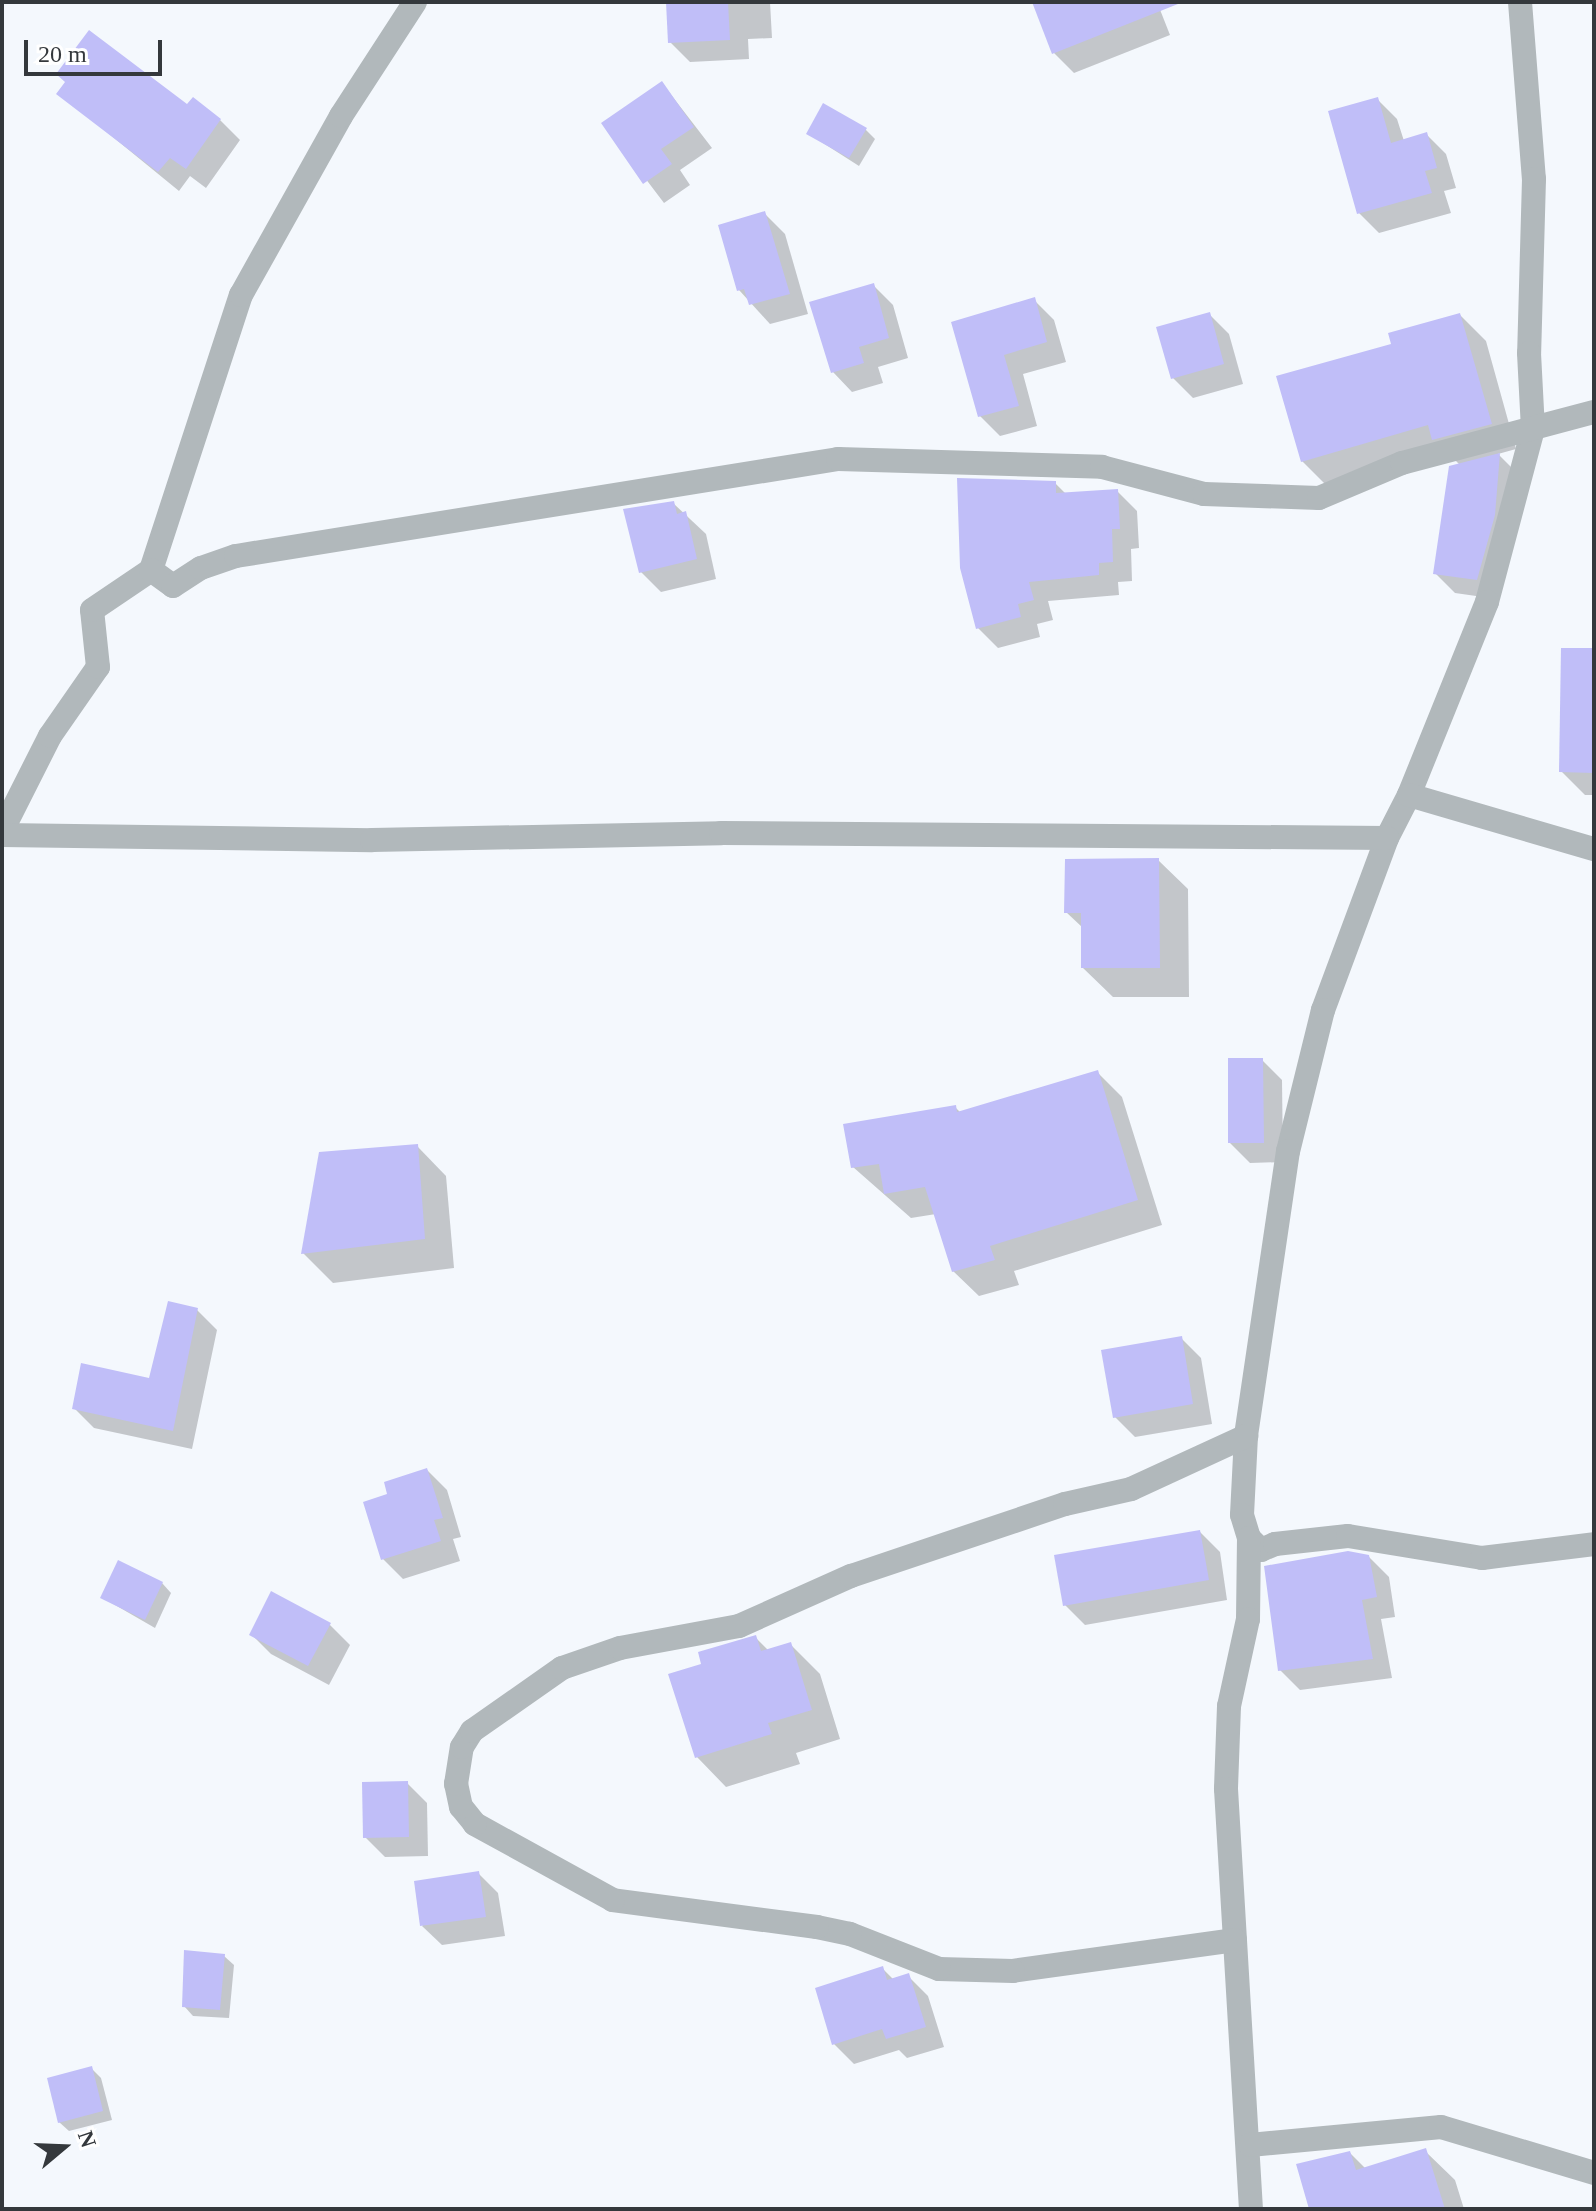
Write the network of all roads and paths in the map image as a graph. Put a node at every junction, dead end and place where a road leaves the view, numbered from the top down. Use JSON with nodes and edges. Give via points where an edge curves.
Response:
{"nodes":[{"id":1,"x":415,"y":2,"type":"edge"},
{"id":2,"x":1520,"y":2,"type":"edge"},
{"id":3,"x":1594,"y":412,"type":"edge"},
{"id":4,"x":1533,"y":429,"type":"junction"},
{"id":5,"x":151,"y":570,"type":"junction"},
{"id":6,"x":1409,"y":795,"type":"junction"},
{"id":7,"x":2,"y":833,"type":"edge"},
{"id":8,"x":1387,"y":838,"type":"junction"},
{"id":9,"x":1594,"y":849,"type":"edge"},
{"id":10,"x":1246,"y":1436,"type":"junction"},
{"id":11,"x":1249,"y":1538,"type":"junction"},
{"id":12,"x":1594,"y":1544,"type":"edge"},
{"id":13,"x":1235,"y":1940,"type":"junction"},
{"id":14,"x":1250,"y":2145,"type":"junction"},
{"id":15,"x":1594,"y":2173,"type":"edge"},
{"id":16,"x":1251,"y":2209,"type":"edge"}],
"edges":[{"from":1,"to":5,"type":"street","via":[[341,116],[241,295]]},
{"from":2,"to":4,"type":"street","via":[[1534,179],[1529,353]]},
{"from":3,"to":4,"type":"street"},
{"from":4,"to":5,"type":"street","via":[[1402,463],[1319,498],[1204,494],[1102,467],[838,459],[236,556],[201,568],[173,586]]},
{"from":4,"to":6,"type":"street","via":[[1487,602]]},
{"from":5,"to":7,"type":"street","via":[[92,610],[98,667],[50,736]]},
{"from":6,"to":8,"type":"street"},
{"from":6,"to":9,"type":"street"},
{"from":7,"to":8,"type":"street","via":[[372,840],[721,833]]},
{"from":8,"to":10,"type":"street","via":[[1323,1010],[1288,1151]]},
{"from":10,"to":11,"type":"street","via":[[1242,1515]]},
{"from":10,"to":13,"type":"street","via":[[1131,1489],[1065,1504],[851,1576],[739,1626],[620,1648],[562,1668],[472,1731],[462,1747],[456,1784],[461,1807],[475,1824],[613,1900],[817,1927],[939,1969],[1013,1971]]},
{"from":11,"to":12,"type":"street","via":[[1261,1550],[1348,1536],[1482,1558]]},
{"from":11,"to":13,"type":"street","via":[[1248,1619],[1229,1706],[1226,1789]]},
{"from":13,"to":14,"type":"street"},
{"from":14,"to":15,"type":"street","via":[[1441,2127]]},
{"from":14,"to":16,"type":"street"}]}
